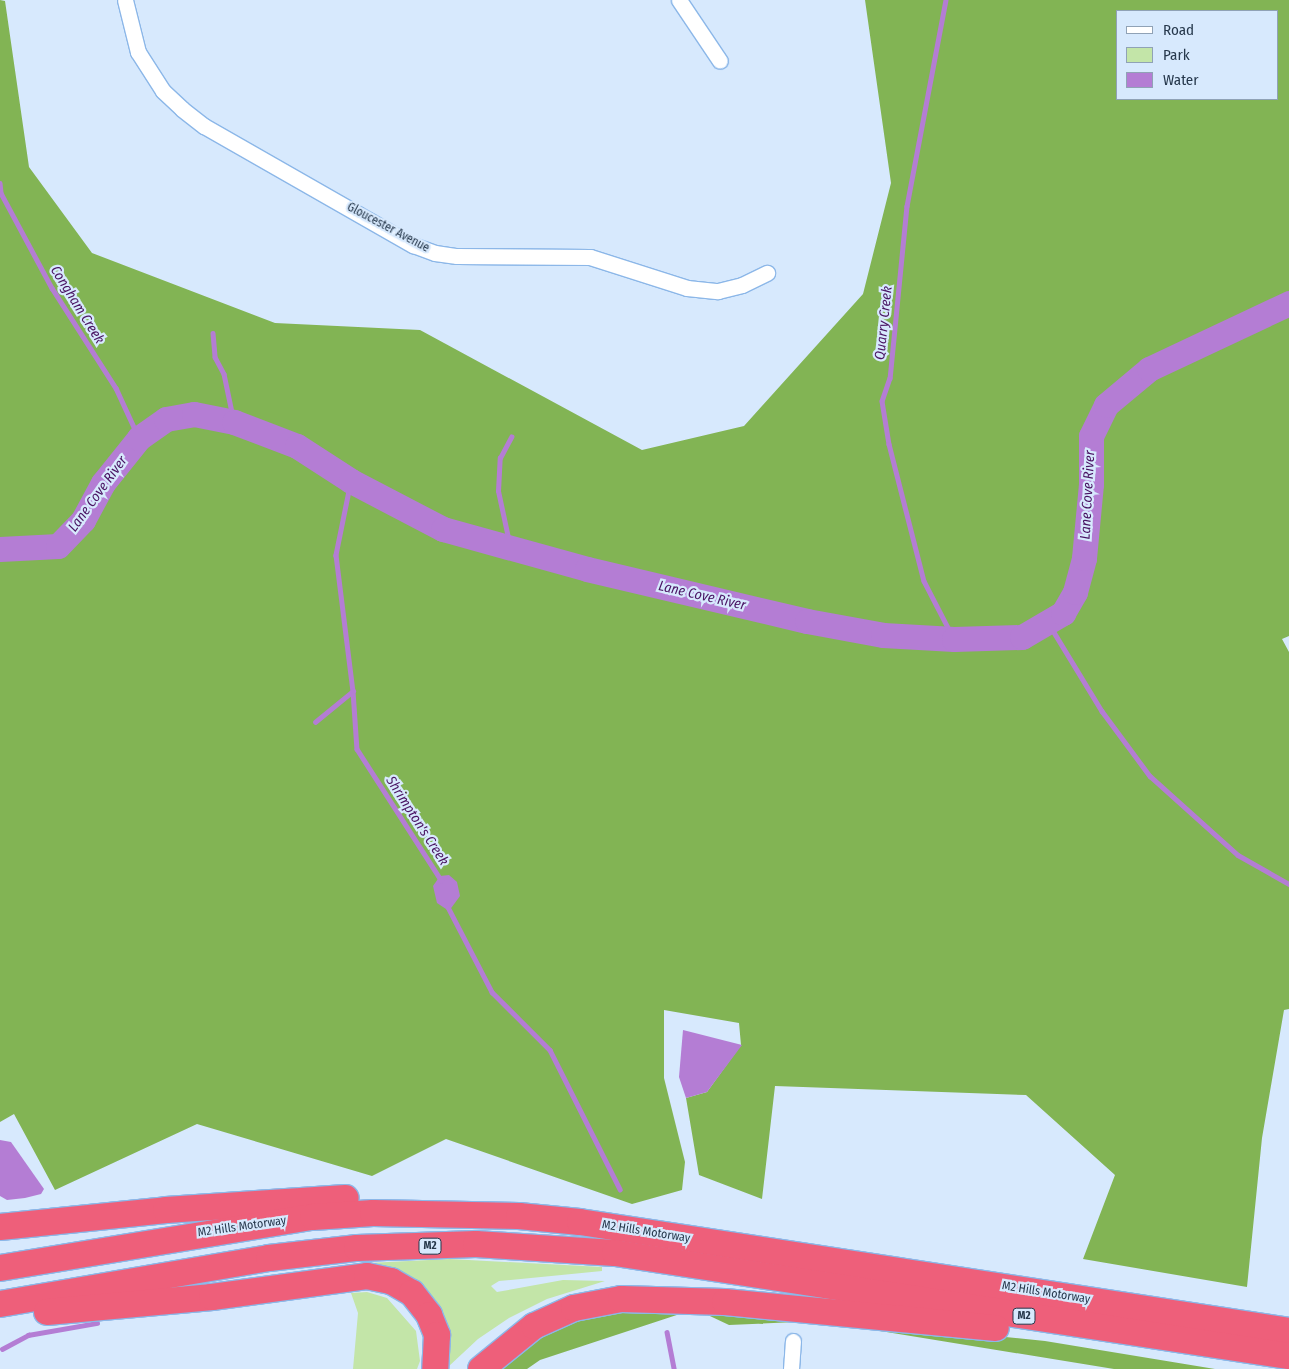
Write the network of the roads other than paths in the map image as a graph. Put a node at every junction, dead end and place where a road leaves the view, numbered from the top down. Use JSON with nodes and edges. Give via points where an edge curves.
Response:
{"nodes":[{"id":1,"x":125,"y":0,"type":"edge"},
{"id":2,"x":679,"y":0,"type":"edge"},
{"id":3,"x":720,"y":62,"type":"dead end"},
{"id":4,"x":767,"y":273,"type":"dead end"},
{"id":5,"x":580,"y":1222,"type":"junction"},
{"id":6,"x":0,"y":1227,"type":"edge"},
{"id":7,"x":0,"y":1268,"type":"edge"},
{"id":8,"x":0,"y":1304,"type":"edge"},
{"id":9,"x":0,"y":1317,"type":"edge"},
{"id":10,"x":1289,"y":1331,"type":"edge"},
{"id":11,"x":793,"y":1342,"type":"dead end"},
{"id":12,"x":1236,"y":1348,"type":"junction"},
{"id":13,"x":1289,"y":1356,"type":"edge"},
{"id":14,"x":435,"y":1369,"type":"edge"},
{"id":15,"x":481,"y":1369,"type":"edge"},
{"id":16,"x":791,"y":1369,"type":"edge"}],
"edges":[{"from":1,"to":4,"type":"street","name":"Gloucester Avenue","via":[[138,52],[163,92],[182,109],[204,126],[413,245],[457,256],[590,257],[687,288],[718,291],[742,285]]},
{"from":2,"to":3,"type":"street"},
{"from":5,"to":6,"type":"highway","number":"M2","via":[[529,1203],[403,1195],[288,1200]]},
{"from":5,"to":7,"type":"highway","name":"M2 Hills Motorway","number":"M2","via":[[457,1213],[313,1217]]},
{"from":5,"to":10,"type":"highway","name":"M2 Hills Motorway","number":"M2"},
{"from":8,"to":12,"type":"highway","name":"M2 Hills Motorway","number":"M2","via":[[269,1258],[357,1248],[476,1244],[615,1253]]},
{"from":9,"to":14,"type":"highway","via":[[212,1297],[368,1276],[391,1281],[412,1293],[429,1314],[437,1335]]},
{"from":11,"to":16,"type":"street"},
{"from":12,"to":13,"type":"highway","name":"M2 Hills Motorway","number":"M2"},
{"from":12,"to":15,"type":"highway","via":[[725,1302],[621,1299],[574,1308],[534,1326]]}]}
